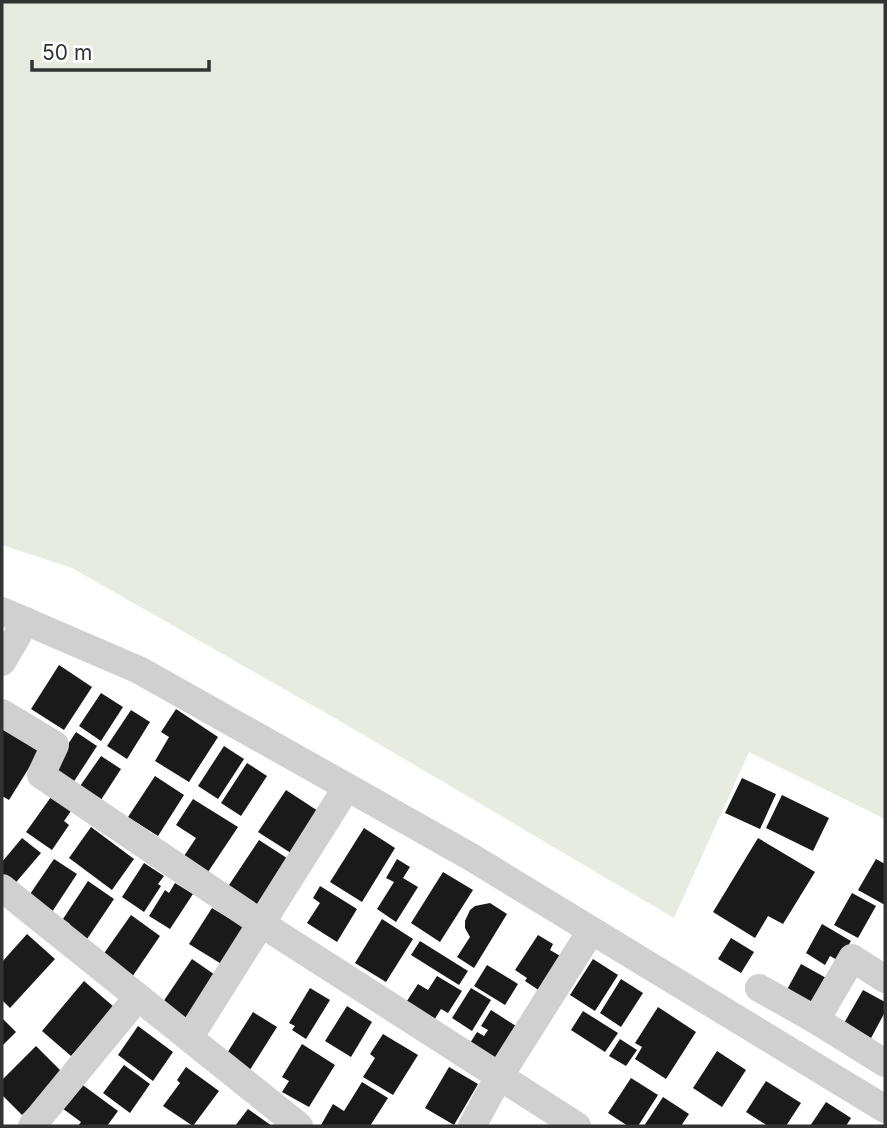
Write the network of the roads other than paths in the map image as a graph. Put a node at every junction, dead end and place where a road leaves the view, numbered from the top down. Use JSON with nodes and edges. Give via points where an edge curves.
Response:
{"nodes":[{"id":1,"x":14,"y":616,"type":"edge"},
{"id":2,"x":2,"y":662,"type":"edge"},
{"id":3,"x":2,"y":713,"type":"edge"},
{"id":4,"x":347,"y":787,"type":"junction"},
{"id":5,"x":2,"y":888,"type":"edge"},
{"id":6,"x":262,"y":924,"type":"junction"},
{"id":7,"x":592,"y":931,"type":"junction"},
{"id":8,"x":885,"y":979,"type":"edge"},
{"id":9,"x":759,"y":988,"type":"dead end"},
{"id":10,"x":138,"y":997,"type":"junction"},
{"id":11,"x":816,"y":1020,"type":"junction"},
{"id":12,"x":189,"y":1038,"type":"junction"},
{"id":13,"x":885,"y":1063,"type":"edge"},
{"id":14,"x":499,"y":1077,"type":"junction"},
{"id":15,"x":885,"y":1109,"type":"edge"},
{"id":16,"x":32,"y":1126,"type":"edge"},
{"id":17,"x":299,"y":1126,"type":"edge"},
{"id":18,"x":472,"y":1126,"type":"edge"},
{"id":19,"x":577,"y":1126,"type":"edge"}],
"edges":[{"from":1,"to":2,"type":"street"},
{"from":1,"to":4,"type":"street","via":[[139,670]]},
{"from":3,"to":6,"type":"street","via":[[55,745],[41,775]]},
{"from":4,"to":6,"type":"street"},
{"from":4,"to":7,"type":"street"},
{"from":5,"to":10,"type":"street"},
{"from":6,"to":12,"type":"street"},
{"from":6,"to":14,"type":"street"},
{"from":7,"to":14,"type":"street"},
{"from":7,"to":15,"type":"street"},
{"from":8,"to":11,"type":"street","via":[[852,958]]},
{"from":9,"to":11,"type":"street"},
{"from":10,"to":12,"type":"street"},
{"from":10,"to":16,"type":"street"},
{"from":11,"to":13,"type":"street"},
{"from":12,"to":17,"type":"street"},
{"from":14,"to":18,"type":"street"},
{"from":14,"to":19,"type":"street"}]}
